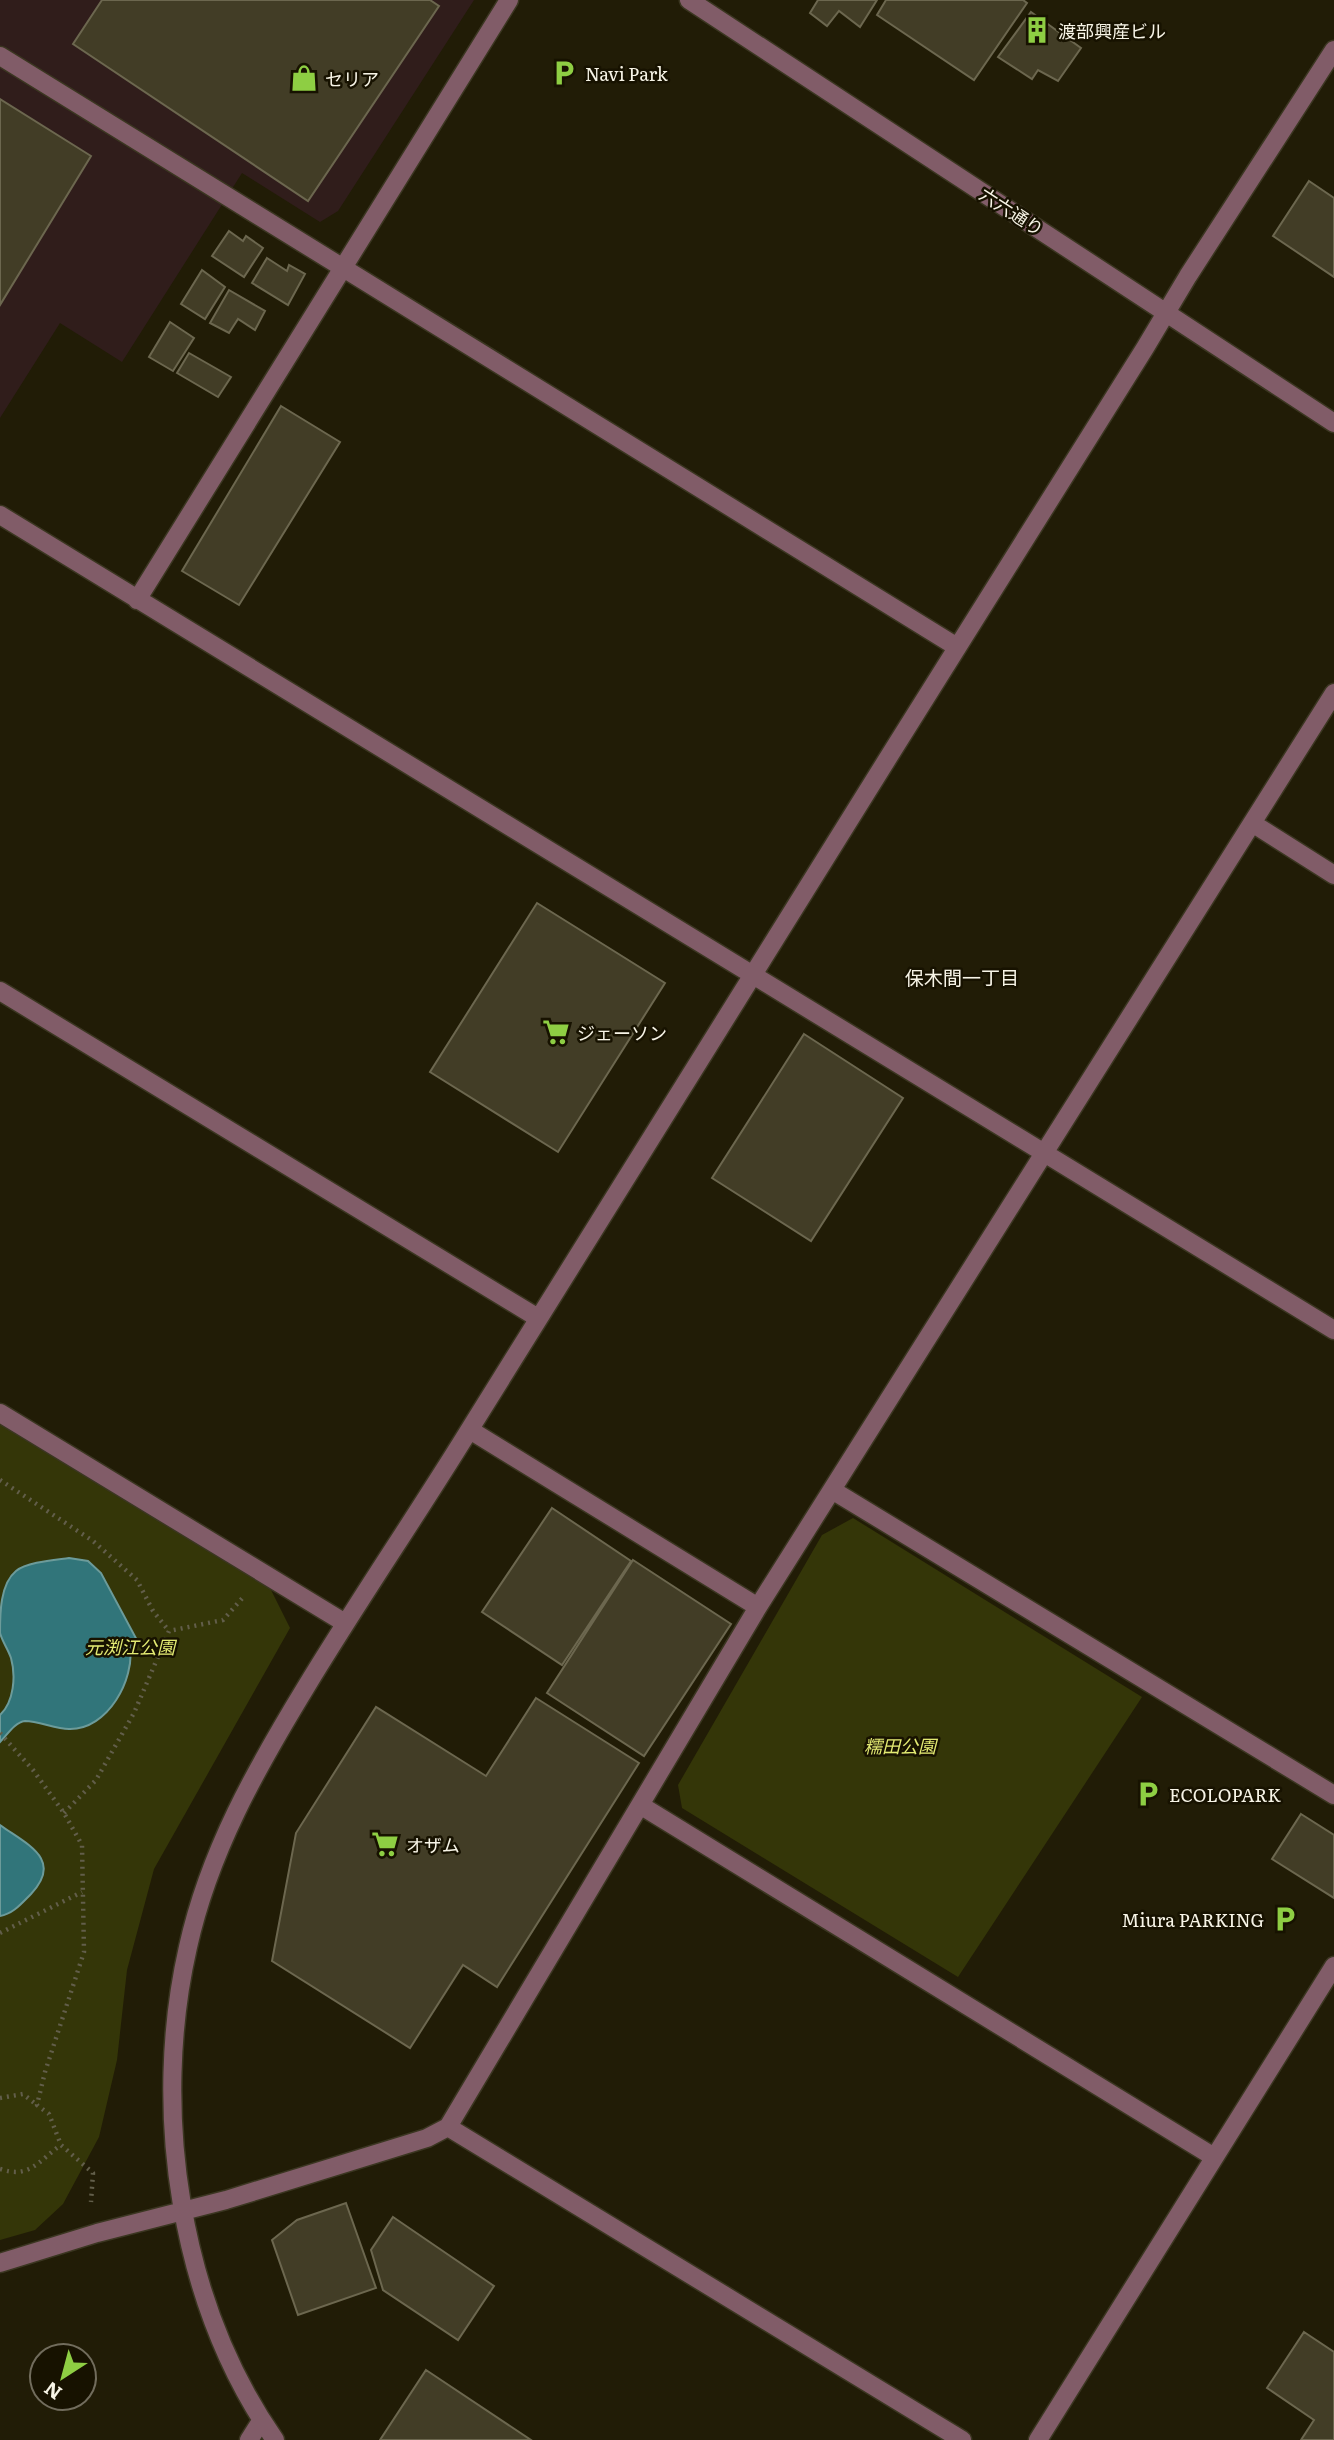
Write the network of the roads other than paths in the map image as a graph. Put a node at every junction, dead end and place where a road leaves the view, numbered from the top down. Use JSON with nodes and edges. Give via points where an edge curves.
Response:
{"nodes":[{"id":1,"x":509,"y":0,"type":"edge"},
{"id":2,"x":689,"y":0,"type":"edge"},
{"id":3,"x":1334,"y":50,"type":"edge"},
{"id":4,"x":0,"y":56,"type":"edge"},
{"id":5,"x":342,"y":268,"type":"junction"},
{"id":6,"x":1166,"y":314,"type":"junction"},
{"id":7,"x":1334,"y":423,"type":"edge"},
{"id":8,"x":0,"y":515,"type":"edge"},
{"id":9,"x":137,"y":600,"type":"junction"},
{"id":10,"x":957,"y":646,"type":"junction"},
{"id":11,"x":1334,"y":693,"type":"edge"},
{"id":12,"x":1252,"y":823,"type":"junction"},
{"id":13,"x":1334,"y":875,"type":"edge"},
{"id":14,"x":754,"y":975,"type":"junction"},
{"id":15,"x":0,"y":991,"type":"edge"},
{"id":16,"x":1045,"y":1150,"type":"junction"},
{"id":17,"x":538,"y":1318,"type":"junction"},
{"id":18,"x":1334,"y":1330,"type":"edge"},
{"id":19,"x":0,"y":1413,"type":"edge"},
{"id":20,"x":470,"y":1430,"type":"junction"},
{"id":21,"x":832,"y":1490,"type":"junction"},
{"id":22,"x":758,"y":1607,"type":"junction"},
{"id":23,"x":345,"y":1623,"type":"junction"},
{"id":24,"x":1334,"y":1796,"type":"edge"},
{"id":25,"x":640,"y":1805,"type":"junction"},
{"id":26,"x":1331,"y":1977,"type":"edge"},
{"id":27,"x":448,"y":2127,"type":"junction"},
{"id":28,"x":1214,"y":2157,"type":"junction"},
{"id":29,"x":183,"y":2211,"type":"junction"},
{"id":30,"x":0,"y":2263,"type":"edge"},
{"id":31,"x":261,"y":2421,"type":"junction"},
{"id":32,"x":249,"y":2440,"type":"edge"},
{"id":33,"x":275,"y":2440,"type":"edge"},
{"id":34,"x":962,"y":2440,"type":"edge"},
{"id":35,"x":1038,"y":2440,"type":"edge"}],
"edges":[{"from":1,"to":5,"type":"street"},
{"from":2,"to":6,"type":"street","name":"六六通り"},
{"from":3,"to":6,"type":"street"},
{"from":4,"to":5,"type":"street"},
{"from":5,"to":9,"type":"street"},
{"from":5,"to":10,"type":"street"},
{"from":6,"to":7,"type":"street","name":"六六通り"},
{"from":6,"to":10,"type":"street"},
{"from":8,"to":9,"type":"street"},
{"from":9,"to":14,"type":"street"},
{"from":10,"to":14,"type":"street"},
{"from":11,"to":12,"type":"street"},
{"from":12,"to":13,"type":"street"},
{"from":12,"to":16,"type":"street"},
{"from":14,"to":16,"type":"street"},
{"from":14,"to":17,"type":"street"},
{"from":15,"to":17,"type":"street"},
{"from":16,"to":18,"type":"street"},
{"from":16,"to":21,"type":"street"},
{"from":17,"to":20,"type":"street"},
{"from":19,"to":23,"type":"street"},
{"from":20,"to":22,"type":"street"},
{"from":20,"to":23,"type":"street"},
{"from":21,"to":22,"type":"street"},
{"from":21,"to":24,"type":"street"},
{"from":22,"to":25,"type":"street"},
{"from":23,"to":29,"type":"street","via":[[234,1813],[207,1879],[189,1942],[176,2006],[171,2073]]},
{"from":25,"to":27,"type":"street"},
{"from":25,"to":28,"type":"street"},
{"from":26,"to":28,"type":"street"},
{"from":27,"to":29,"type":"street","via":[[427,2138]]},
{"from":27,"to":34,"type":"street"},
{"from":28,"to":35,"type":"street"},
{"from":29,"to":30,"type":"street"},
{"from":29,"to":31,"type":"street","via":[[193,2258],[222,2345]]},
{"from":31,"to":32,"type":"street"},
{"from":31,"to":33,"type":"street"}]}
